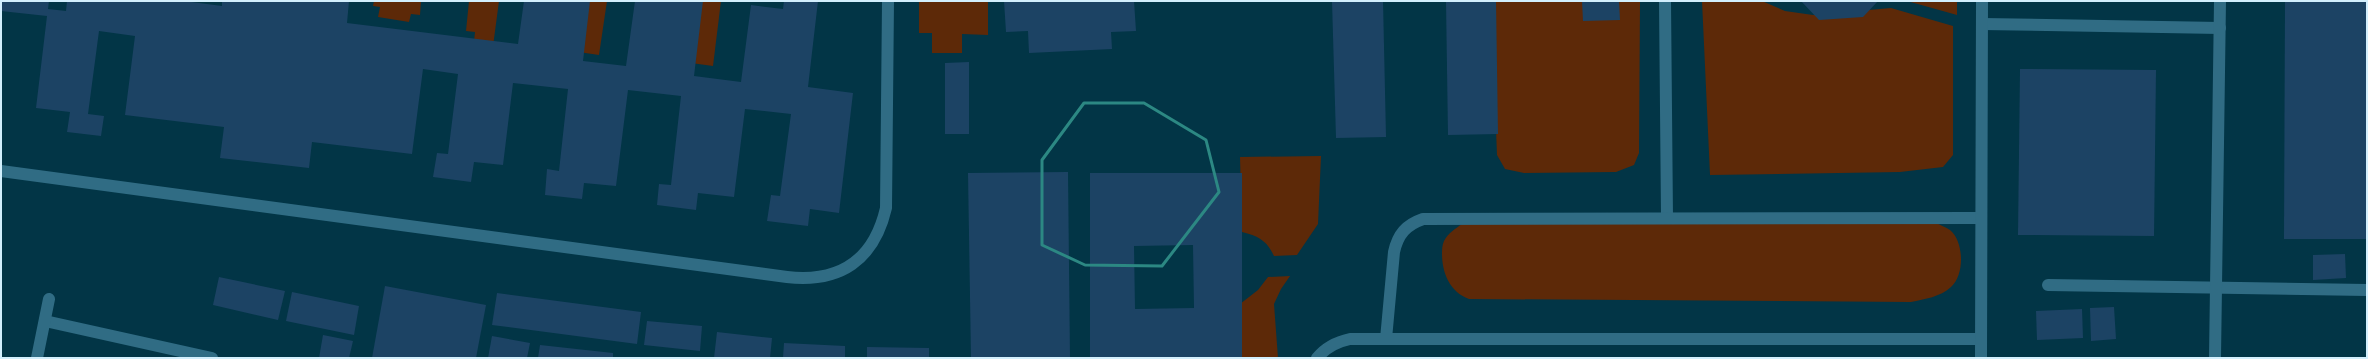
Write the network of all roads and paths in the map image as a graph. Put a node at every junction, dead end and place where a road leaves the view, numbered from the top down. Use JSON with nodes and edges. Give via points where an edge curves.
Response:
{"nodes":[{"id":1,"x":888,"y":1,"type":"edge"},
{"id":2,"x":1665,"y":1,"type":"edge"},
{"id":3,"x":1982,"y":1,"type":"edge"},
{"id":4,"x":2220,"y":1,"type":"edge"},
{"id":5,"x":1982,"y":24,"type":"junction"},
{"id":6,"x":2220,"y":28,"type":"junction"},
{"id":7,"x":1,"y":171,"type":"edge"},
{"id":8,"x":1667,"y":218,"type":"junction"},
{"id":9,"x":1980,"y":218,"type":"junction"},
{"id":10,"x":2048,"y":285,"type":"dead end"},
{"id":11,"x":2216,"y":288,"type":"junction"},
{"id":12,"x":2367,"y":290,"type":"edge"},
{"id":13,"x":49,"y":299,"type":"dead end"},
{"id":14,"x":45,"y":321,"type":"junction"},
{"id":15,"x":1386,"y":339,"type":"junction"},
{"id":16,"x":1981,"y":339,"type":"junction"},
{"id":17,"x":38,"y":358,"type":"edge"},
{"id":18,"x":212,"y":358,"type":"edge"},
{"id":19,"x":1317,"y":358,"type":"edge"},
{"id":20,"x":1980,"y":358,"type":"edge"},
{"id":21,"x":2215,"y":358,"type":"edge"}],
"edges":[{"from":1,"to":7,"type":"lane","via":[[886,208],[882,226],[860,258],[844,269],[826,276],[806,279],[787,277]]},
{"from":2,"to":8,"type":"lane"},
{"from":3,"to":5,"type":"lane"},
{"from":4,"to":6,"type":"lane"},
{"from":5,"to":6,"type":"lane"},
{"from":5,"to":9,"type":"lane"},
{"from":6,"to":11,"type":"lane"},
{"from":8,"to":9,"type":"lane"},
{"from":8,"to":15,"type":"lane","via":[[1423,218],[1403,230],[1397,240]]},
{"from":9,"to":16,"type":"lane"},
{"from":10,"to":11,"type":"lane"},
{"from":11,"to":12,"type":"lane"},
{"from":11,"to":21,"type":"lane"},
{"from":13,"to":14,"type":"lane"},
{"from":14,"to":17,"type":"lane"},
{"from":14,"to":18,"type":"lane"},
{"from":15,"to":16,"type":"lane"},
{"from":15,"to":19,"type":"lane","via":[[1350,339],[1335,343]]},
{"from":16,"to":20,"type":"lane"}]}
